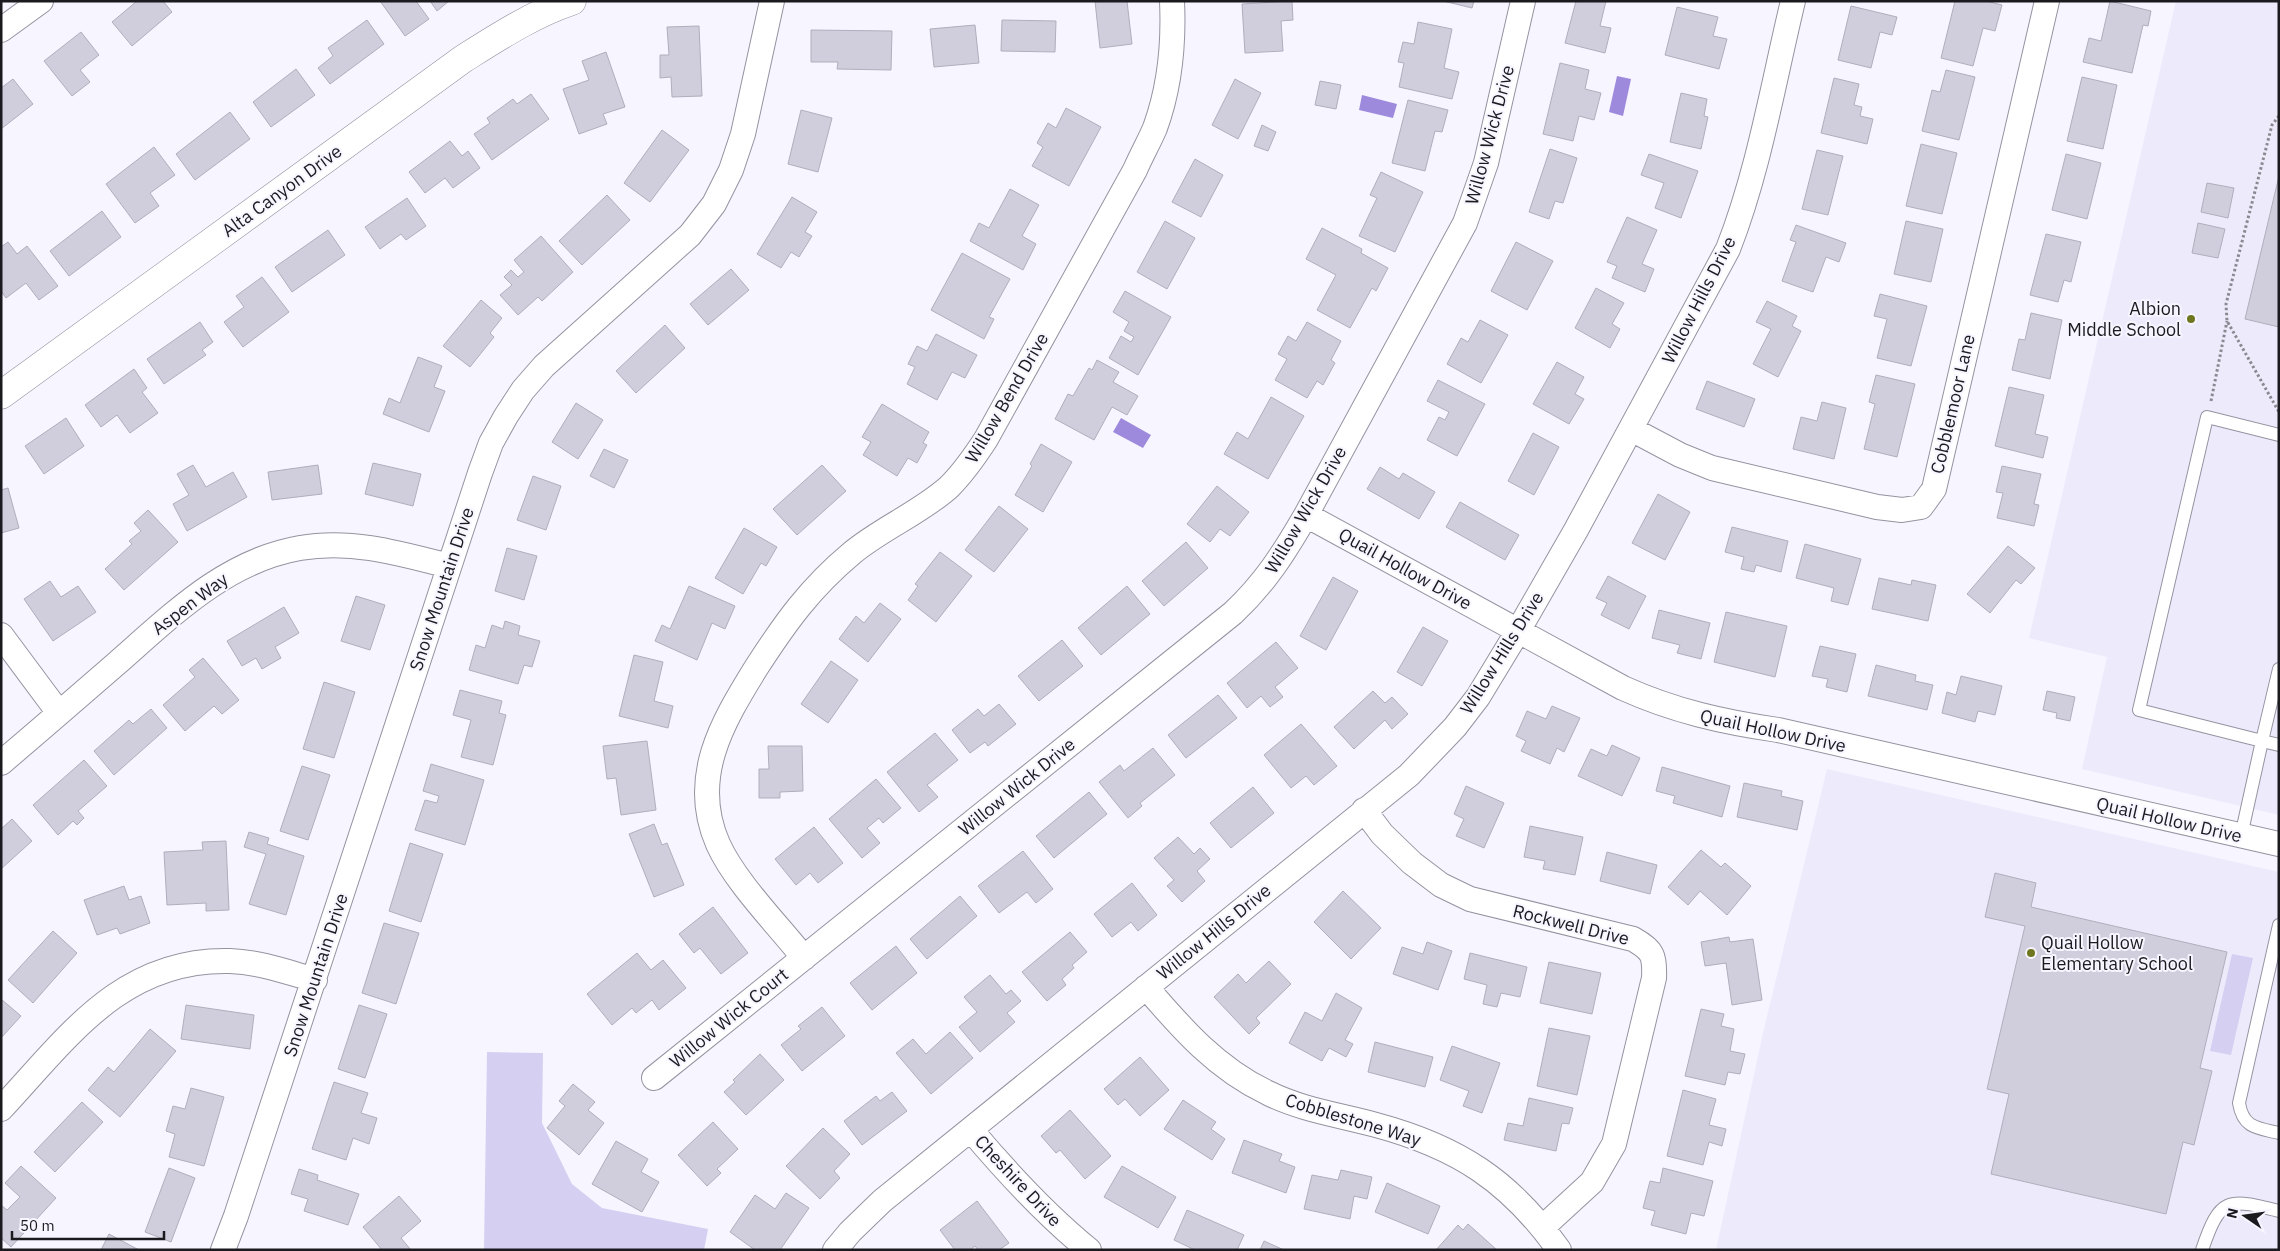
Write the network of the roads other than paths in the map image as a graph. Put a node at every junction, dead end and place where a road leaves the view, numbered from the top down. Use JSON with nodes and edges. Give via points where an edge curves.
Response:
{"nodes":[{"id":1,"x":41,"y":1,"type":"edge"},
{"id":2,"x":572,"y":1,"type":"edge"},
{"id":3,"x":772,"y":1,"type":"edge"},
{"id":4,"x":1172,"y":1,"type":"edge"},
{"id":5,"x":1523,"y":1,"type":"edge"},
{"id":6,"x":1793,"y":1,"type":"edge"},
{"id":7,"x":2047,"y":1,"type":"edge"},
{"id":8,"x":1,"y":30,"type":"edge"},
{"id":9,"x":1,"y":395,"type":"edge"},
{"id":10,"x":1631,"y":429,"type":"junction"},
{"id":11,"x":2279,"y":435,"type":"edge"},
{"id":12,"x":1306,"y":515,"type":"junction"},
{"id":13,"x":449,"y":566,"type":"junction"},
{"id":14,"x":1518,"y":632,"type":"junction"},
{"id":15,"x":1,"y":634,"type":"edge"},
{"id":16,"x":2279,"y":669,"type":"edge"},
{"id":17,"x":59,"y":713,"type":"junction"},
{"id":18,"x":2262,"y":741,"type":"junction"},
{"id":19,"x":2279,"y":745,"type":"edge"},
{"id":20,"x":1,"y":763,"type":"edge"},
{"id":21,"x":1364,"y":810,"type":"junction"},
{"id":22,"x":2241,"y":836,"type":"junction"},
{"id":23,"x":2279,"y":844,"type":"edge"},
{"id":24,"x":2279,"y":925,"type":"edge"},
{"id":25,"x":804,"y":958,"type":"junction"},
{"id":26,"x":315,"y":980,"type":"junction"},
{"id":27,"x":1146,"y":987,"type":"junction"},
{"id":28,"x":654,"y":1078,"type":"dead end"},
{"id":29,"x":1,"y":1109,"type":"edge"},
{"id":30,"x":971,"y":1130,"type":"junction"},
{"id":31,"x":2279,"y":1133,"type":"edge"},
{"id":32,"x":2279,"y":1211,"type":"edge"},
{"id":33,"x":1543,"y":1227,"type":"junction"},
{"id":34,"x":223,"y":1250,"type":"edge"},
{"id":35,"x":835,"y":1250,"type":"edge"},
{"id":36,"x":1089,"y":1250,"type":"edge"},
{"id":37,"x":1559,"y":1250,"type":"edge"},
{"id":38,"x":2202,"y":1250,"type":"edge"}],
"edges":[{"from":1,"to":8,"type":"street"},
{"from":2,"to":9,"type":"street","name":"Alta Canyon Drive","via":[[508,31],[464,59]]},
{"from":3,"to":13,"type":"street","name":"Snow Mountain Drive","via":[[744,134],[714,204],[690,235],[544,366],[523,390],[491,443]]},
{"from":4,"to":25,"type":"street","name":"Willow Bend Drive","via":[[1174,37],[1168,82],[1155,128],[986,439],[948,488],[853,552],[807,595],[779,632],[718,733],[710,760],[707,791],[718,843],[736,873]]},
{"from":5,"to":12,"type":"street","name":"Willow Wick Drive","via":[[1486,163],[1465,223]]},
{"from":6,"to":10,"type":"street","name":"Willow Hills Drive","via":[[1742,213],[1728,249]]},
{"from":7,"to":10,"type":"street","name":"Cobblemoor Lane","via":[[1934,489],[1922,507],[1902,510],[1877,508],[1712,468]]},
{"from":10,"to":14,"type":"street","name":"Willow Hills Drive"},
{"from":11,"to":18,"type":"lane","via":[[2207,417],[2139,710]]},
{"from":12,"to":14,"type":"street","name":"Quail Hollow Drive"},
{"from":12,"to":25,"type":"street","name":"Willow Wick Drive","via":[[1274,570],[1233,613]]},
{"from":13,"to":17,"type":"street","name":"Aspen Way","via":[[386,549],[342,545],[299,548],[256,561],[214,582],[185,604]]},
{"from":13,"to":26,"type":"street","name":"Snow Mountain Drive"},
{"from":14,"to":21,"type":"street","name":"Willow Hills Drive","via":[[1455,728],[1410,775]]},
{"from":14,"to":22,"type":"street","name":"Quail Hollow Drive","via":[[1660,705]]},
{"from":15,"to":17,"type":"street"},
{"from":16,"to":18,"type":"lane"},
{"from":17,"to":20,"type":"street","name":"Aspen Way"},
{"from":18,"to":19,"type":"lane"},
{"from":18,"to":22,"type":"lane"},
{"from":21,"to":27,"type":"street","name":"Willow Hills Drive"},
{"from":21,"to":33,"type":"street","name":"Rockwell Drive","via":[[1382,834],[1441,885],[1486,904],[1634,939],[1647,947],[1655,960],[1654,978],[1614,1144],[1592,1182]]},
{"from":22,"to":23,"type":"street","name":"Quail Hollow Drive"},
{"from":24,"to":31,"type":"lane","via":[[2239,1103],[2247,1123]]},
{"from":25,"to":28,"type":"street","name":"Willow Wick Court"},
{"from":26,"to":29,"type":"street","via":[[262,964],[232,961],[202,961],[174,966],[141,979],[114,994],[80,1024]]},
{"from":26,"to":34,"type":"street","name":"Snow Mountain Drive"},
{"from":27,"to":30,"type":"street","name":"Willow Hills Drive"},
{"from":27,"to":33,"type":"street","name":"Cobblestone Way","via":[[1186,1033],[1238,1077],[1268,1094],[1303,1107],[1407,1134],[1444,1149],[1485,1171]]},
{"from":30,"to":35,"type":"street","name":"Willow Hills Drive","via":[[882,1201]]},
{"from":30,"to":36,"type":"street","name":"Cheshire Drive","via":[[1021,1188]]},
{"from":32,"to":38,"type":"lane","via":[[2238,1202],[2228,1205],[2214,1218]]},
{"from":33,"to":37,"type":"street","name":"Cobblestone Way"}]}
